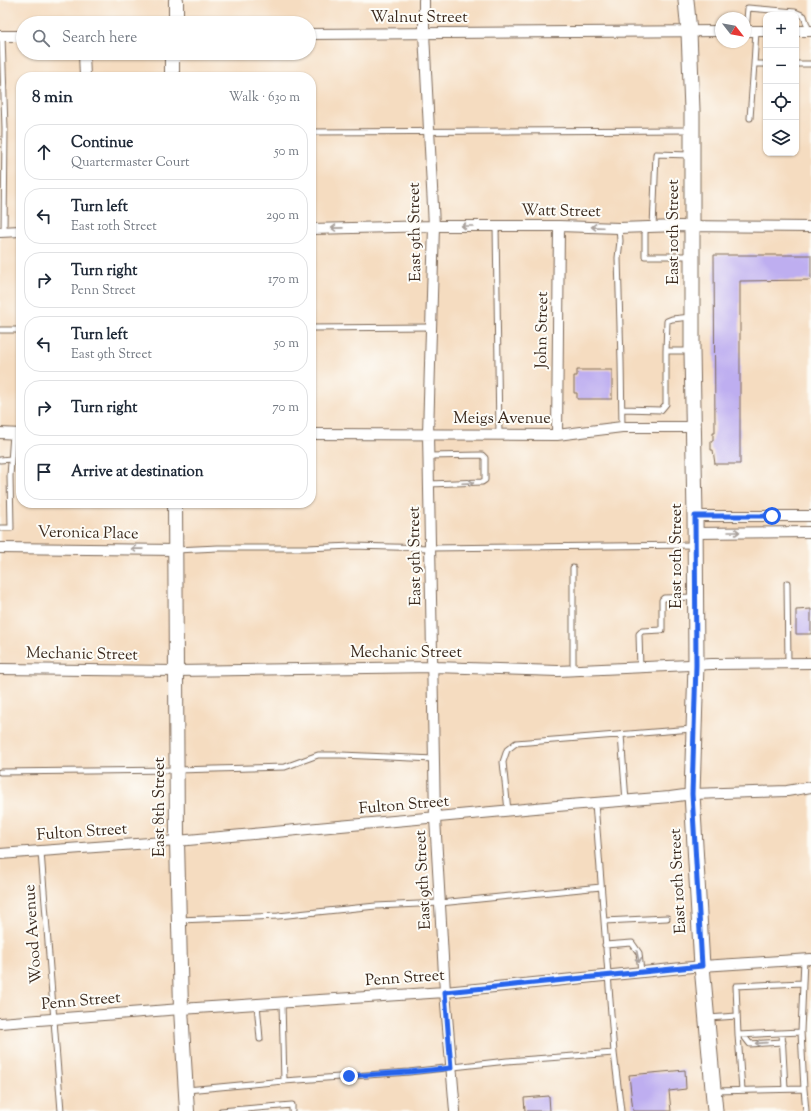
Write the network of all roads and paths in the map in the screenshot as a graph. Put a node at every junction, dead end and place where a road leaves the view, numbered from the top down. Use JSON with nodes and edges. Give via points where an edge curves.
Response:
{"nodes":[{"id":1,"x":176,"y":0,"type":"edge"},
{"id":2,"x":424,"y":0,"type":"edge"},
{"id":3,"x":686,"y":0,"type":"edge"},
{"id":4,"x":176,"y":16,"type":"edge"},
{"id":5,"x":715,"y":31,"type":"edge"},
{"id":6,"x":753,"y":31,"type":"edge"},
{"id":7,"x":799,"y":31,"type":"edge"},
{"id":8,"x":810,"y":31,"type":"edge"},
{"id":9,"x":689,"y":32,"type":"junction"},
{"id":10,"x":424,"y":33,"type":"junction"},
{"id":11,"x":316,"y":34,"type":"edge"},
{"id":12,"x":1,"y":36,"type":"edge"},
{"id":13,"x":16,"y":36,"type":"edge"},
{"id":14,"x":84,"y":60,"type":"edge"},
{"id":15,"x":172,"y":60,"type":"edge"},
{"id":16,"x":754,"y":64,"type":"junction"},
{"id":17,"x":763,"y":64,"type":"edge"},
{"id":18,"x":799,"y":64,"type":"edge"},
{"id":19,"x":811,"y":64,"type":"edge"},
{"id":20,"x":85,"y":72,"type":"edge"},
{"id":21,"x":172,"y":72,"type":"edge"},
{"id":22,"x":750,"y":118,"type":"dead end"},
{"id":23,"x":692,"y":130,"type":"junction"},
{"id":24,"x":429,"y":131,"type":"junction"},
{"id":25,"x":316,"y":132,"type":"edge"},
{"id":26,"x":691,"y":155,"type":"junction"},
{"id":27,"x":434,"y":226,"type":"junction"},
{"id":28,"x":496,"y":226,"type":"junction"},
{"id":29,"x":559,"y":226,"type":"junction"},
{"id":30,"x":692,"y":226,"type":"junction"},
{"id":31,"x":649,"y":227,"type":"junction"},
{"id":32,"x":811,"y":227,"type":"edge"},
{"id":33,"x":619,"y":228,"type":"junction"},
{"id":34,"x":316,"y":229,"type":"edge"},
{"id":35,"x":2,"y":232,"type":"edge"},
{"id":36,"x":16,"y":232,"type":"edge"},
{"id":37,"x":692,"y":256,"type":"junction"},
{"id":38,"x":692,"y":317,"type":"junction"},
{"id":39,"x":431,"y":327,"type":"junction"},
{"id":40,"x":316,"y":328,"type":"edge"},
{"id":41,"x":0,"y":330,"type":"edge"},
{"id":42,"x":16,"y":330,"type":"edge"},
{"id":43,"x":666,"y":351,"type":"junction"},
{"id":44,"x":692,"y":352,"type":"junction"},
{"id":45,"x":622,"y":408,"type":"junction"},
{"id":46,"x":693,"y":427,"type":"junction"},
{"id":47,"x":622,"y":428,"type":"junction"},
{"id":48,"x":0,"y":433,"type":"edge"},
{"id":49,"x":16,"y":434,"type":"edge"},
{"id":50,"x":316,"y":434,"type":"edge"},
{"id":51,"x":428,"y":434,"type":"junction"},
{"id":52,"x":499,"y":434,"type":"junction"},
{"id":53,"x":556,"y":435,"type":"junction"},
{"id":54,"x":16,"y":438,"type":"edge"},
{"id":55,"x":429,"y":456,"type":"junction"},
{"id":56,"x":11,"y":459,"type":"junction"},
{"id":57,"x":0,"y":460,"type":"edge"},
{"id":58,"x":429,"y":484,"type":"junction"},
{"id":59,"x":175,"y":508,"type":"edge"},
{"id":60,"x":695,"y":516,"type":"junction"},
{"id":61,"x":811,"y":516,"type":"edge"},
{"id":62,"x":0,"y":528,"type":"edge"},
{"id":63,"x":811,"y":532,"type":"edge"},
{"id":64,"x":695,"y":539,"type":"junction"},
{"id":65,"x":0,"y":548,"type":"edge"},
{"id":66,"x":431,"y":548,"type":"junction"},
{"id":67,"x":176,"y":550,"type":"junction"},
{"id":68,"x":573,"y":568,"type":"dead end"},
{"id":69,"x":787,"y":583,"type":"dead end"},
{"id":70,"x":695,"y":597,"type":"junction"},
{"id":71,"x":788,"y":663,"type":"junction"},
{"id":72,"x":811,"y":664,"type":"edge"},
{"id":73,"x":696,"y":665,"type":"junction"},
{"id":74,"x":434,"y":667,"type":"junction"},
{"id":75,"x":640,"y":668,"type":"junction"},
{"id":76,"x":0,"y":669,"type":"edge"},
{"id":77,"x":573,"y":670,"type":"junction"},
{"id":78,"x":176,"y":671,"type":"junction"},
{"id":79,"x":695,"y":729,"type":"junction"},
{"id":80,"x":621,"y":735,"type":"junction"},
{"id":81,"x":435,"y":759,"type":"junction"},
{"id":82,"x":177,"y":770,"type":"junction"},
{"id":83,"x":0,"y":772,"type":"edge"},
{"id":84,"x":811,"y":787,"type":"edge"},
{"id":85,"x":692,"y":794,"type":"junction"},
{"id":86,"x":626,"y":801,"type":"junction"},
{"id":87,"x":594,"y":803,"type":"junction"},
{"id":88,"x":508,"y":811,"type":"junction"},
{"id":89,"x":436,"y":818,"type":"junction"},
{"id":90,"x":176,"y":841,"type":"junction"},
{"id":91,"x":41,"y":852,"type":"junction"},
{"id":92,"x":0,"y":854,"type":"edge"},
{"id":93,"x":601,"y":887,"type":"junction"},
{"id":94,"x":440,"y":903,"type":"junction"},
{"id":95,"x":667,"y":918,"type":"dead end"},
{"id":96,"x":178,"y":920,"type":"junction"},
{"id":97,"x":604,"y":922,"type":"junction"},
{"id":98,"x":605,"y":945,"type":"junction"},
{"id":99,"x":807,"y":959,"type":"edge"},
{"id":100,"x":702,"y":966,"type":"junction"},
{"id":101,"x":641,"y":972,"type":"junction"},
{"id":102,"x":607,"y":975,"type":"junction"},
{"id":103,"x":803,"y":983,"type":"junction"},
{"id":104,"x":445,"y":992,"type":"junction"},
{"id":105,"x":282,"y":1002,"type":"junction"},
{"id":106,"x":257,"y":1004,"type":"junction"},
{"id":107,"x":180,"y":1009,"type":"junction"},
{"id":108,"x":737,"y":1016,"type":"junction"},
{"id":109,"x":707,"y":1018,"type":"junction"},
{"id":110,"x":53,"y":1020,"type":"junction"},
{"id":111,"x":0,"y":1024,"type":"edge"},
{"id":112,"x":801,"y":1032,"type":"junction"},
{"id":113,"x":782,"y":1033,"type":"junction"},
{"id":114,"x":741,"y":1035,"type":"junction"},
{"id":115,"x":260,"y":1039,"type":"dead end"},
{"id":116,"x":783,"y":1042,"type":"junction"},
{"id":117,"x":614,"y":1053,"type":"junction"},
{"id":118,"x":451,"y":1068,"type":"junction"},
{"id":119,"x":284,"y":1081,"type":"junction"},
{"id":120,"x":785,"y":1089,"type":"junction"},
{"id":121,"x":804,"y":1089,"type":"junction"},
{"id":122,"x":186,"y":1090,"type":"junction"},
{"id":123,"x":742,"y":1090,"type":"junction"},
{"id":124,"x":713,"y":1092,"type":"junction"},
{"id":125,"x":61,"y":1111,"type":"edge"},
{"id":126,"x":187,"y":1111,"type":"edge"},
{"id":127,"x":221,"y":1111,"type":"edge"},
{"id":128,"x":292,"y":1111,"type":"edge"},
{"id":129,"x":455,"y":1111,"type":"edge"},
{"id":130,"x":621,"y":1111,"type":"edge"},
{"id":131,"x":714,"y":1111,"type":"edge"},
{"id":132,"x":806,"y":1111,"type":"edge"}],
"edges":[{"from":1,"to":4,"type":"main road"},
{"from":2,"to":10,"type":"street","name":"East 9th Street"},
{"from":3,"to":9,"type":"main road","name":"East 10th Street"},
{"from":5,"to":9,"type":"street","name":"Walnut Street"},
{"from":6,"to":8,"type":"lane","via":[[748,8],[795,12],[804,16]]},
{"from":6,"to":16,"type":"lane"},
{"from":7,"to":8,"type":"street"},
{"from":9,"to":10,"type":"street","name":"Walnut Street"},
{"from":9,"to":23,"type":"main road","name":"East 10th Street"},
{"from":10,"to":11,"type":"street","name":"Walnut Street"},
{"from":10,"to":24,"type":"street","name":"East 9th Street"},
{"from":12,"to":13,"type":"street"},
{"from":12,"to":35,"type":"lane","via":[[4,129]]},
{"from":14,"to":20,"type":"street"},
{"from":15,"to":21,"type":"main road"},
{"from":16,"to":17,"type":"lane"},
{"from":16,"to":22,"type":"lane"},
{"from":18,"to":19,"type":"lane"},
{"from":23,"to":24,"type":"lane"},
{"from":23,"to":26,"type":"main road","name":"East 10th Street"},
{"from":24,"to":25,"type":"lane"},
{"from":24,"to":27,"type":"street","name":"East 9th Street"},
{"from":26,"to":30,"type":"main road","name":"East 10th Street"},
{"from":26,"to":31,"type":"lane","via":[[656,154]]},
{"from":28,"to":27,"type":"street","name":"Watt Street","one_way":true},
{"from":27,"to":34,"type":"street","name":"Watt Street","one_way":true},
{"from":27,"to":39,"type":"street","name":"East 9th Street"},
{"from":28,"to":29,"type":"street","name":"Watt Street"},
{"from":28,"to":52,"type":"lane"},
{"from":33,"to":29,"type":"street","name":"Watt Street","one_way":true},
{"from":29,"to":53,"type":"street","name":"John Street"},
{"from":30,"to":31,"type":"street","name":"Watt Street"},
{"from":30,"to":32,"type":"street","name":"Watt Street"},
{"from":30,"to":37,"type":"main road","name":"East 10th Street"},
{"from":31,"to":33,"type":"street","name":"Watt Street"},
{"from":31,"to":37,"type":"lane","via":[[645,256]]},
{"from":33,"to":45,"type":"lane"},
{"from":35,"to":36,"type":"street"},
{"from":37,"to":38,"type":"main road","name":"East 10th Street"},
{"from":38,"to":43,"type":"lane","via":[[667,321]]},
{"from":38,"to":44,"type":"main road","name":"East 10th Street"},
{"from":39,"to":40,"type":"lane"},
{"from":39,"to":51,"type":"street","name":"East 9th Street"},
{"from":41,"to":42,"type":"lane"},
{"from":43,"to":44,"type":"lane"},
{"from":43,"to":45,"type":"lane","via":[[666,404],[661,410]]},
{"from":44,"to":46,"type":"main road","name":"East 10th Street"},
{"from":45,"to":47,"type":"lane"},
{"from":46,"to":47,"type":"street","name":"Meigs Avenue"},
{"from":46,"to":60,"type":"main road","name":"East 10th Street"},
{"from":47,"to":53,"type":"street","name":"Meigs Avenue"},
{"from":48,"to":49,"type":"street"},
{"from":50,"to":51,"type":"street","name":"Meigs Avenue"},
{"from":51,"to":52,"type":"street","name":"Meigs Avenue"},
{"from":51,"to":55,"type":"street","name":"East 9th Street"},
{"from":52,"to":53,"type":"street","name":"Meigs Avenue"},
{"from":54,"to":56,"type":"lane"},
{"from":55,"to":58,"type":"street","name":"East 9th Street"},
{"from":58,"to":55,"type":"lane","one_way":true,"via":[[485,480],[485,458],[482,455]]},
{"from":56,"to":57,"type":"lane"},
{"from":56,"to":62,"type":"lane","via":[[11,528]]},
{"from":58,"to":66,"type":"street","name":"East 9th Street"},
{"from":59,"to":67,"type":"main road","name":"East 8th Street"},
{"from":60,"to":61,"type":"street"},
{"from":60,"to":64,"type":"main road","name":"East 10th Street"},
{"from":64,"to":63,"type":"street","one_way":true},
{"from":64,"to":66,"type":"lane"},
{"from":64,"to":70,"type":"main road","name":"East 10th Street"},
{"from":67,"to":65,"type":"street","name":"Veronica Place","one_way":true},
{"from":66,"to":67,"type":"lane","via":[[352,546]]},
{"from":66,"to":74,"type":"street","name":"East 9th Street"},
{"from":67,"to":78,"type":"main road","name":"East 8th Street"},
{"from":68,"to":77,"type":"lane"},
{"from":69,"to":71,"type":"lane"},
{"from":70,"to":73,"type":"main road","name":"East 10th Street"},
{"from":70,"to":75,"type":"lane","via":[[662,600],[662,630],[642,631],[640,634]]},
{"from":71,"to":72,"type":"street","name":"Mechanic Street"},
{"from":71,"to":73,"type":"street","name":"Mechanic Street"},
{"from":73,"to":75,"type":"street","name":"Mechanic Street"},
{"from":73,"to":79,"type":"main road","name":"East 10th Street"},
{"from":74,"to":77,"type":"street","name":"Mechanic Street"},
{"from":74,"to":78,"type":"street","name":"Mechanic Street"},
{"from":74,"to":81,"type":"street","name":"East 9th Street"},
{"from":75,"to":77,"type":"street","name":"Mechanic Street"},
{"from":76,"to":78,"type":"street","name":"Mechanic Street"},
{"from":78,"to":82,"type":"main road","name":"East 8th Street"},
{"from":79,"to":80,"type":"lane"},
{"from":79,"to":85,"type":"main road","name":"East 10th Street"},
{"from":80,"to":86,"type":"lane"},
{"from":80,"to":88,"type":"lane","via":[[516,743],[507,750],[504,762]]},
{"from":81,"to":82,"type":"lane","via":[[318,755],[285,767]]},
{"from":81,"to":89,"type":"street","name":"East 9th Street"},
{"from":82,"to":83,"type":"lane"},
{"from":82,"to":90,"type":"main road","name":"East 8th Street"},
{"from":84,"to":85,"type":"street","name":"Fulton Street","via":[[788,791]]},
{"from":85,"to":86,"type":"street","name":"Fulton Street"},
{"from":85,"to":100,"type":"main road","name":"East 10th Street"},
{"from":86,"to":87,"type":"street","name":"Fulton Street"},
{"from":87,"to":88,"type":"street","name":"Fulton Street"},
{"from":87,"to":93,"type":"lane"},
{"from":88,"to":89,"type":"street","name":"Fulton Street"},
{"from":89,"to":90,"type":"street","name":"Fulton Street"},
{"from":89,"to":94,"type":"street","name":"East 9th Street"},
{"from":90,"to":91,"type":"street","name":"Fulton Street"},
{"from":90,"to":96,"type":"main road","name":"East 8th Street"},
{"from":91,"to":92,"type":"street","name":"Fulton Street"},
{"from":91,"to":110,"type":"lane","name":"Wood Avenue"},
{"from":93,"to":94,"type":"lane"},
{"from":93,"to":97,"type":"lane"},
{"from":94,"to":96,"type":"lane","via":[[376,906],[278,916]]},
{"from":94,"to":104,"type":"street","name":"East 9th Street"},
{"from":95,"to":97,"type":"lane"},
{"from":96,"to":107,"type":"main road","name":"East 8th Street"},
{"from":97,"to":98,"type":"lane"},
{"from":98,"to":101,"type":"lane","one_way":true,"via":[[632,943],[639,953]]},
{"from":98,"to":102,"type":"lane"},
{"from":99,"to":100,"type":"street","name":"Penn Street"},
{"from":99,"to":103,"type":"lane"},
{"from":100,"to":101,"type":"street","name":"Penn Street"},
{"from":100,"to":109,"type":"main road","name":"East 10th Street"},
{"from":101,"to":102,"type":"street","name":"Penn Street"},
{"from":102,"to":104,"type":"street","name":"Penn Street"},
{"from":102,"to":117,"type":"lane"},
{"from":103,"to":108,"type":"lane","via":[[736,986]]},
{"from":103,"to":112,"type":"lane"},
{"from":104,"to":105,"type":"street","name":"Penn Street"},
{"from":104,"to":118,"type":"street","name":"East 9th Street"},
{"from":105,"to":106,"type":"street","name":"Penn Street"},
{"from":105,"to":119,"type":"lane"},
{"from":106,"to":107,"type":"street","name":"Penn Street"},
{"from":106,"to":115,"type":"lane"},
{"from":107,"to":110,"type":"street","name":"Penn Street"},
{"from":107,"to":122,"type":"main road","name":"East 8th Street"},
{"from":108,"to":109,"type":"lane"},
{"from":108,"to":114,"type":"lane"},
{"from":109,"to":124,"type":"main road","name":"East 10th Street"},
{"from":110,"to":111,"type":"street","name":"Penn Street"},
{"from":110,"to":125,"type":"lane","name":"Wood Avenue"},
{"from":112,"to":113,"type":"lane"},
{"from":112,"to":121,"type":"lane"},
{"from":113,"to":114,"type":"lane"},
{"from":113,"to":116,"type":"lane"},
{"from":116,"to":114,"type":"lane","one_way":true,"via":[[750,1044]]},
{"from":114,"to":123,"type":"lane"},
{"from":116,"to":120,"type":"lane"},
{"from":117,"to":118,"type":"lane"},
{"from":117,"to":130,"type":"lane"},
{"from":118,"to":119,"type":"lane"},
{"from":118,"to":129,"type":"street","name":"East 9th Street"},
{"from":119,"to":122,"type":"lane"},
{"from":120,"to":121,"type":"lane"},
{"from":120,"to":123,"type":"lane"},
{"from":121,"to":132,"type":"lane"},
{"from":122,"to":126,"type":"main road","name":"East 8th Street"},
{"from":123,"to":124,"type":"lane"},
{"from":124,"to":131,"type":"main road","name":"East 10th Street"},
{"from":127,"to":128,"type":"lane","via":[[292,1105]]}]}
